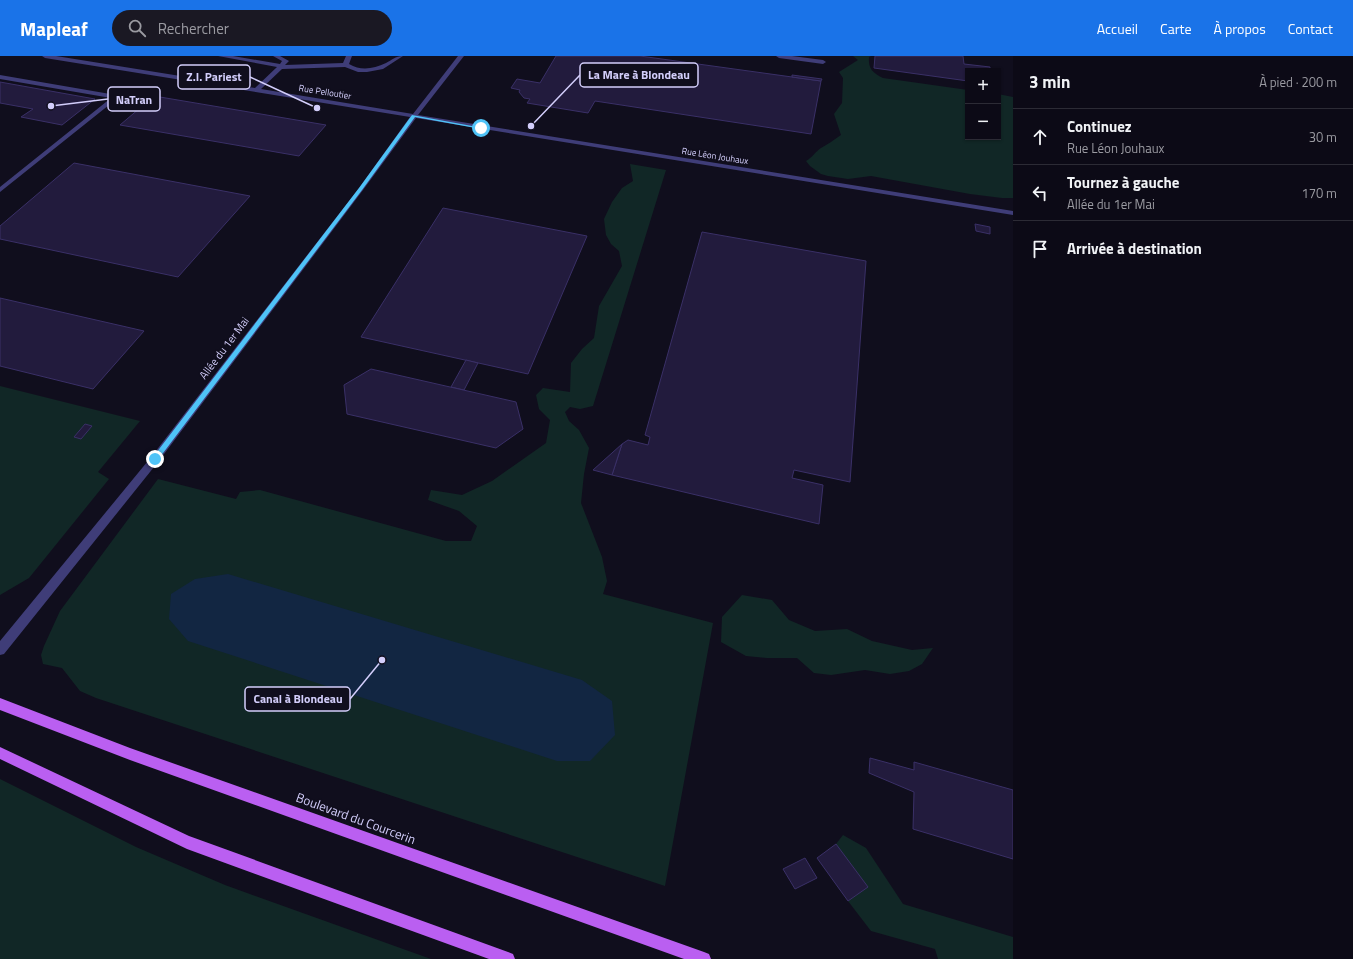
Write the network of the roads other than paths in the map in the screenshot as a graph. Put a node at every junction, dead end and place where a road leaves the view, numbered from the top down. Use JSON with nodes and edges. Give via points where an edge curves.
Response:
{"nodes":[{"id":1,"x":45,"y":56,"type":"edge"},
{"id":2,"x":221,"y":56,"type":"edge"},
{"id":3,"x":276,"y":56,"type":"edge"},
{"id":4,"x":400,"y":56,"type":"edge"},
{"id":5,"x":461,"y":56,"type":"edge"},
{"id":6,"x":779,"y":56,"type":"edge"},
{"id":7,"x":347,"y":61,"type":"edge"},
{"id":8,"x":824,"y":62,"type":"dead end"},
{"id":9,"x":281,"y":67,"type":"junction"},
{"id":10,"x":0,"y":77,"type":"edge"},
{"id":11,"x":257,"y":90,"type":"junction"},
{"id":12,"x":414,"y":116,"type":"junction"},
{"id":13,"x":0,"y":190,"type":"edge"},
{"id":14,"x":1013,"y":213,"type":"edge"},
{"id":15,"x":0,"y":650,"type":"edge"},
{"id":16,"x":0,"y":704,"type":"edge"},
{"id":17,"x":0,"y":753,"type":"edge"},
{"id":18,"x":699,"y":958,"type":"edge"},
{"id":19,"x":508,"y":959,"type":"edge"}],
"edges":[{"from":1,"to":11,"type":"street","name":"Rue Pelloutier"},
{"from":2,"to":9,"type":"street"},
{"from":3,"to":9,"type":"street","via":[[286,61]]},
{"from":4,"to":7,"type":"street","via":[[389,65],[370,70],[356,70]]},
{"from":5,"to":12,"type":"street","name":"Allée du 1er Mai"},
{"from":6,"to":8,"type":"street"},
{"from":7,"to":9,"type":"street","via":[[316,67]]},
{"from":9,"to":11,"type":"street"},
{"from":10,"to":13,"type":"street","via":[[116,97]]},
{"from":11,"to":12,"type":"street","name":"Rue Pelloutier"},
{"from":12,"to":14,"type":"street","name":"Rue Léon Jouhaux"},
{"from":12,"to":15,"type":"street","name":"Allée du 1er Mai","via":[[155,459]]},
{"from":16,"to":18,"type":"main road","name":"Boulevard du Courcerin","via":[[130,754]]},
{"from":17,"to":19,"type":"main road","via":[[187,842]]}]}
